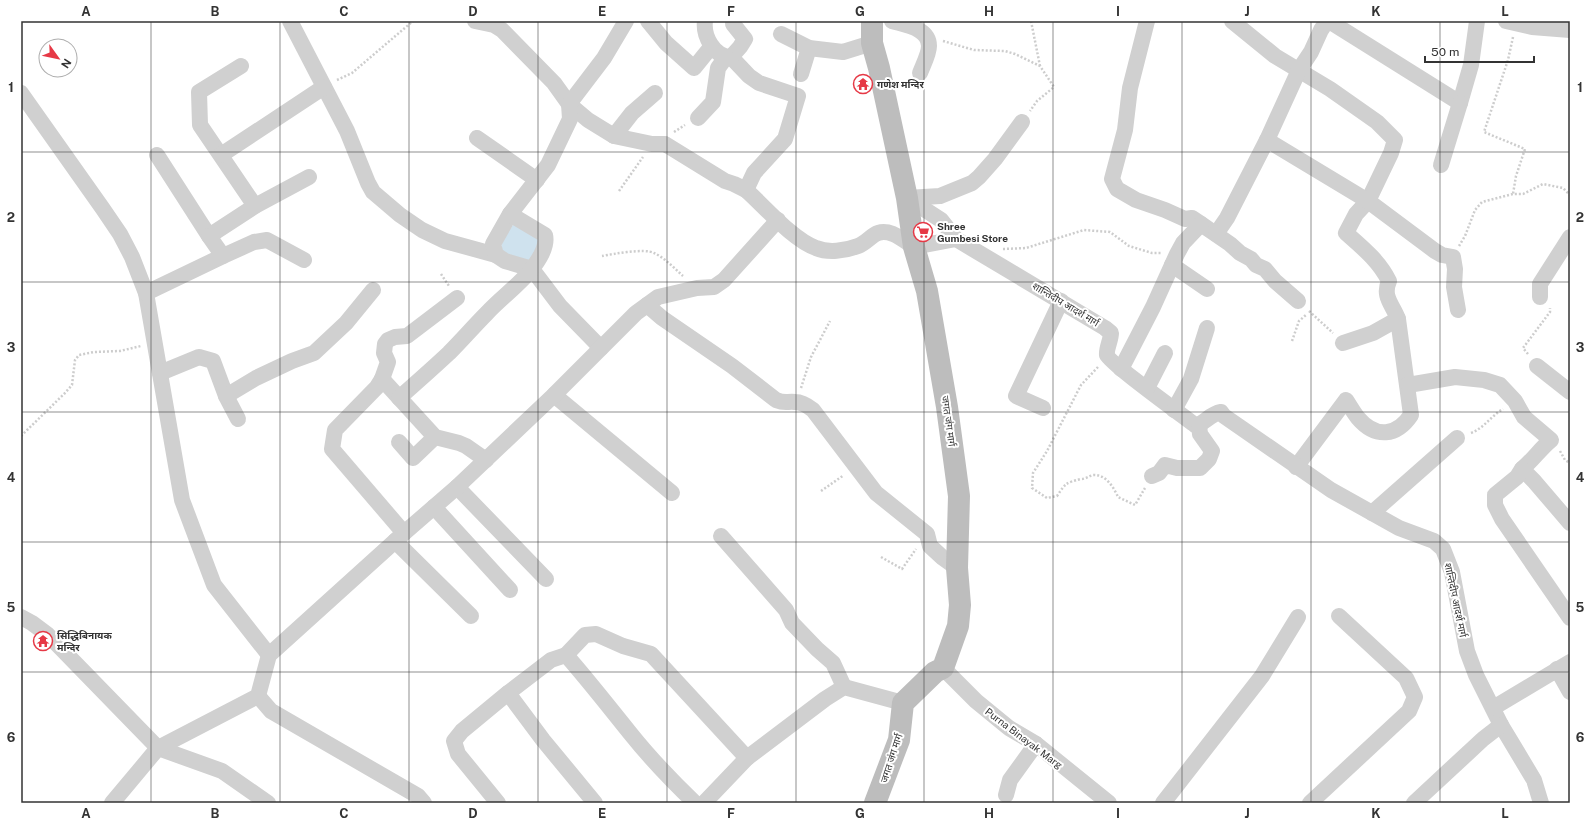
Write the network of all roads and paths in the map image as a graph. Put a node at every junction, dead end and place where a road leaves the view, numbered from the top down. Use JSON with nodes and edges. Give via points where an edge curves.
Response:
{"nodes":[{"id":1,"x":290,"y":21,"type":"edge"},
{"id":2,"x":413,"y":21,"type":"edge"},
{"id":3,"x":475,"y":21,"type":"edge"},
{"id":4,"x":626,"y":21,"type":"edge"},
{"id":5,"x":648,"y":21,"type":"edge"},
{"id":6,"x":705,"y":21,"type":"edge"},
{"id":7,"x":872,"y":21,"type":"edge"},
{"id":8,"x":892,"y":21,"type":"edge"},
{"id":9,"x":1031,"y":21,"type":"edge"},
{"id":10,"x":1147,"y":21,"type":"edge"},
{"id":11,"x":1232,"y":21,"type":"edge"},
{"id":12,"x":1328,"y":21,"type":"edge"},
{"id":13,"x":1477,"y":21,"type":"edge"},
{"id":14,"x":1511,"y":23,"type":"edge"},
{"id":15,"x":732,"y":24,"type":"dead end"},
{"id":16,"x":1532,"y":24,"type":"edge"},
{"id":17,"x":1570,"y":30,"type":"edge"},
{"id":18,"x":782,"y":34,"type":"dead end"},
{"id":19,"x":927,"y":36,"type":"junction"},
{"id":20,"x":872,"y":43,"type":"junction"},
{"id":21,"x":712,"y":47,"type":"junction"},
{"id":22,"x":809,"y":48,"type":"junction"},
{"id":23,"x":729,"y":57,"type":"junction"},
{"id":24,"x":241,"y":66,"type":"dead end"},
{"id":25,"x":1040,"y":66,"type":"junction"},
{"id":26,"x":1298,"y":70,"type":"junction"},
{"id":27,"x":920,"y":73,"type":"dead end"},
{"id":28,"x":801,"y":74,"type":"dead end"},
{"id":29,"x":324,"y":87,"type":"junction"},
{"id":30,"x":21,"y":93,"type":"edge"},
{"id":31,"x":655,"y":93,"type":"dead end"},
{"id":32,"x":1460,"y":103,"type":"junction"},
{"id":33,"x":570,"y":104,"type":"junction"},
{"id":34,"x":698,"y":118,"type":"dead end"},
{"id":35,"x":1022,"y":122,"type":"joint"},
{"id":36,"x":614,"y":136,"type":"junction"},
{"id":37,"x":477,"y":138,"type":"dead end"},
{"id":38,"x":1267,"y":140,"type":"junction"},
{"id":39,"x":157,"y":155,"type":"dead end"},
{"id":40,"x":221,"y":155,"type":"junction"},
{"id":41,"x":1441,"y":165,"type":"dead end"},
{"id":42,"x":309,"y":177,"type":"dead end"},
{"id":43,"x":537,"y":180,"type":"junction"},
{"id":44,"x":746,"y":190,"type":"junction"},
{"id":45,"x":1514,"y":194,"type":"junction"},
{"id":46,"x":1570,"y":195,"type":"edge"},
{"id":47,"x":907,"y":198,"type":"junction"},
{"id":48,"x":1368,"y":202,"type":"junction"},
{"id":49,"x":255,"y":206,"type":"junction"},
{"id":50,"x":510,"y":214,"type":"junction"},
{"id":51,"x":778,"y":220,"type":"junction"},
{"id":52,"x":1202,"y":224,"type":"junction"},
{"id":53,"x":1216,"y":234,"type":"junction"},
{"id":54,"x":209,"y":236,"type":"junction"},
{"id":55,"x":1570,"y":237,"type":"edge"},
{"id":56,"x":956,"y":239,"type":"junction"},
{"id":57,"x":914,"y":246,"type":"junction"},
{"id":58,"x":979,"y":252,"type":"junction"},
{"id":59,"x":496,"y":255,"type":"junction"},
{"id":60,"x":223,"y":256,"type":"junction"},
{"id":61,"x":602,"y":256,"type":"dead end"},
{"id":62,"x":1453,"y":257,"type":"junction"},
{"id":63,"x":304,"y":260,"type":"dead end"},
{"id":64,"x":1174,"y":260,"type":"junction"},
{"id":65,"x":532,"y":270,"type":"junction"},
{"id":66,"x":697,"y":288,"type":"junction"},
{"id":67,"x":1207,"y":289,"type":"dead end"},
{"id":68,"x":373,"y":290,"type":"dead end"},
{"id":69,"x":146,"y":293,"type":"junction"},
{"id":70,"x":1540,"y":297,"type":"joint"},
{"id":71,"x":457,"y":298,"type":"dead end"},
{"id":72,"x":1061,"y":301,"type":"junction"},
{"id":73,"x":647,"y":305,"type":"junction"},
{"id":74,"x":1303,"y":306,"type":"junction"},
{"id":75,"x":1458,"y":310,"type":"dead end"},
{"id":76,"x":1398,"y":319,"type":"junction"},
{"id":77,"x":830,"y":321,"type":"dead end"},
{"id":78,"x":1207,"y":328,"type":"dead end"},
{"id":79,"x":1292,"y":341,"type":"dead end"},
{"id":80,"x":1344,"y":343,"type":"joint"},
{"id":81,"x":156,"y":346,"type":"junction"},
{"id":82,"x":601,"y":348,"type":"junction"},
{"id":83,"x":1165,"y":353,"type":"dead end"},
{"id":84,"x":1108,"y":356,"type":"junction"},
{"id":85,"x":1536,"y":366,"type":"joint"},
{"id":86,"x":1121,"y":368,"type":"junction"},
{"id":87,"x":160,"y":373,"type":"junction"},
{"id":88,"x":382,"y":379,"type":"junction"},
{"id":89,"x":1408,"y":385,"type":"junction"},
{"id":90,"x":1147,"y":388,"type":"junction"},
{"id":91,"x":1570,"y":392,"type":"edge"},
{"id":92,"x":554,"y":395,"type":"junction"},
{"id":93,"x":226,"y":396,"type":"junction"},
{"id":94,"x":399,"y":398,"type":"junction"},
{"id":95,"x":796,"y":401,"type":"junction"},
{"id":96,"x":1515,"y":401,"type":"junction"},
{"id":97,"x":1043,"y":408,"type":"dead end"},
{"id":98,"x":1174,"y":410,"type":"junction"},
{"id":99,"x":238,"y":419,"type":"dead end"},
{"id":100,"x":1199,"y":425,"type":"junction"},
{"id":101,"x":21,"y":436,"type":"edge"},
{"id":102,"x":435,"y":437,"type":"junction"},
{"id":103,"x":1457,"y":438,"type":"joint"},
{"id":104,"x":399,"y":442,"type":"dead end"},
{"id":105,"x":486,"y":460,"type":"junction"},
{"id":106,"x":856,"y":466,"type":"junction"},
{"id":107,"x":1296,"y":467,"type":"junction"},
{"id":108,"x":1522,"y":470,"type":"junction"},
{"id":109,"x":1152,"y":476,"type":"joint"},
{"id":110,"x":457,"y":487,"type":"junction"},
{"id":111,"x":821,"y":491,"type":"dead end"},
{"id":112,"x":672,"y":493,"type":"dead end"},
{"id":113,"x":434,"y":507,"type":"junction"},
{"id":114,"x":1372,"y":512,"type":"junction"},
{"id":115,"x":1570,"y":523,"type":"edge"},
{"id":116,"x":927,"y":534,"type":"junction"},
{"id":117,"x":721,"y":536,"type":"dead end"},
{"id":118,"x":399,"y":537,"type":"junction"},
{"id":119,"x":881,"y":557,"type":"dead end"},
{"id":120,"x":957,"y":568,"type":"junction"},
{"id":121,"x":546,"y":579,"type":"dead end"},
{"id":122,"x":510,"y":590,"type":"dead end"},
{"id":123,"x":471,"y":616,"type":"dead end"},
{"id":124,"x":1339,"y":616,"type":"dead end"},
{"id":125,"x":21,"y":617,"type":"edge"},
{"id":126,"x":1298,"y":617,"type":"dead end"},
{"id":127,"x":1570,"y":618,"type":"edge"},
{"id":128,"x":269,"y":655,"type":"junction"},
{"id":129,"x":566,"y":655,"type":"junction"},
{"id":130,"x":1563,"y":665,"type":"edge"},
{"id":131,"x":943,"y":668,"type":"junction"},
{"id":132,"x":844,"y":687,"type":"junction"},
{"id":133,"x":1570,"y":692,"type":"edge"},
{"id":134,"x":508,"y":693,"type":"junction"},
{"id":135,"x":258,"y":696,"type":"junction"},
{"id":136,"x":903,"y":703,"type":"junction"},
{"id":137,"x":1493,"y":708,"type":"junction"},
{"id":138,"x":1502,"y":725,"type":"junction"},
{"id":139,"x":1036,"y":744,"type":"junction"},
{"id":140,"x":158,"y":748,"type":"junction"},
{"id":141,"x":747,"y":758,"type":"junction"},
{"id":142,"x":1006,"y":795,"type":"dead end"},
{"id":143,"x":112,"y":803,"type":"edge"},
{"id":144,"x":268,"y":803,"type":"edge"},
{"id":145,"x":424,"y":803,"type":"edge"},
{"id":146,"x":498,"y":803,"type":"edge"},
{"id":147,"x":596,"y":803,"type":"edge"},
{"id":148,"x":695,"y":803,"type":"edge"},
{"id":149,"x":704,"y":803,"type":"edge"},
{"id":150,"x":875,"y":803,"type":"edge"},
{"id":151,"x":1109,"y":803,"type":"edge"},
{"id":152,"x":1163,"y":803,"type":"edge"},
{"id":153,"x":1310,"y":803,"type":"edge"},
{"id":154,"x":1414,"y":803,"type":"edge"},
{"id":155,"x":1541,"y":803,"type":"edge"}],
"edges":[{"from":1,"to":29,"type":"street"},
{"from":2,"to":29,"type":"path","via":[[352,73]]},
{"from":3,"to":33,"type":"street","via":[[494,25],[502,30],[554,83]]},
{"from":4,"to":33,"type":"street","via":[[604,58]]},
{"from":5,"to":21,"type":"street","via":[[666,43],[694,68]]},
{"from":6,"to":21,"type":"street","via":[[704,29]]},
{"from":7,"to":20,"type":"street","name":"जगत जंग मार्ग"},
{"from":8,"to":19,"type":"street","via":[[920,30]]},
{"from":9,"to":25,"type":"path"},
{"from":10,"to":52,"type":"street","via":[[1130,88],[1125,130],[1112,179],[1117,189],[1136,200],[1185,219],[1192,218]]},
{"from":11,"to":26,"type":"street","via":[[1275,56]]},
{"from":12,"to":26,"type":"street"},
{"from":12,"to":32,"type":"street"},
{"from":13,"to":32,"type":"street","via":[[1471,65]]},
{"from":14,"to":16,"type":"street"},
{"from":14,"to":45,"type":"path","via":[[1508,60],[1484,132],[1525,148],[1516,176]]},
{"from":15,"to":23,"type":"street","via":[[746,38]]},
{"from":16,"to":17,"type":"street"},
{"from":18,"to":22,"type":"street"},
{"from":19,"to":25,"type":"path","via":[[974,50],[1005,51]]},
{"from":19,"to":27,"type":"street","via":[[929,46]]},
{"from":20,"to":22,"type":"street","via":[[843,52]]},
{"from":20,"to":47,"type":"street","name":"जगत जंग मार्ग"},
{"from":21,"to":23,"type":"street"},
{"from":22,"to":28,"type":"street"},
{"from":23,"to":34,"type":"street","via":[[718,68],[713,102]]},
{"from":23,"to":44,"type":"street","via":[[759,83],[798,96],[785,139],[754,173]]},
{"from":24,"to":40,"type":"street","via":[[199,92],[200,125]]},
{"from":25,"to":35,"type":"path","via":[[1054,87],[1037,101]]},
{"from":26,"to":38,"type":"street"},
{"from":26,"to":48,"type":"street","via":[[1377,122],[1395,140]]},
{"from":29,"to":40,"type":"street"},
{"from":29,"to":59,"type":"street","via":[[347,131],[373,192],[422,230],[445,241]]},
{"from":30,"to":69,"type":"street","via":[[120,234]]},
{"from":31,"to":36,"type":"street","via":[[632,113]]},
{"from":32,"to":41,"type":"street"},
{"from":33,"to":36,"type":"street","via":[[588,120]]},
{"from":33,"to":43,"type":"street","via":[[570,119],[548,165]]},
{"from":35,"to":47,"type":"street","via":[[972,183],[940,196]]},
{"from":36,"to":44,"type":"street","via":[[652,144],[665,144],[725,181]]},
{"from":37,"to":43,"type":"street"},
{"from":38,"to":48,"type":"street"},
{"from":38,"to":53,"type":"street","via":[[1227,218]]},
{"from":39,"to":54,"type":"street"},
{"from":40,"to":49,"type":"street"},
{"from":42,"to":49,"type":"street"},
{"from":43,"to":50,"type":"street"},
{"from":44,"to":51,"type":"street"},
{"from":45,"to":46,"type":"path","via":[[1523,194],[1543,184],[1563,188]]},
{"from":45,"to":62,"type":"path","via":[[1482,202],[1475,210]]},
{"from":47,"to":56,"type":"street","name":"शान्तिदीप आदर्श मार्ग","via":[[941,220]]},
{"from":47,"to":57,"type":"street","name":"जगत जंग मार्ग"},
{"from":48,"to":62,"type":"street","via":[[1435,251]]},
{"from":48,"to":76,"type":"street","via":[[1356,214],[1346,233],[1383,270],[1389,281],[1385,288],[1388,300]]},
{"from":49,"to":54,"type":"street"},
{"from":50,"to":59,"type":"street","via":[[493,244]]},
{"from":50,"to":65,"type":"street","via":[[545,235],[545,246]]},
{"from":51,"to":57,"type":"street","via":[[791,233],[824,251],[859,246],[877,233],[893,234]]},
{"from":51,"to":66,"type":"street","via":[[724,280],[714,286]]},
{"from":52,"to":53,"type":"street"},
{"from":52,"to":64,"type":"street","via":[[1183,243]]},
{"from":53,"to":74,"type":"street","via":[[1265,269]]},
{"from":54,"to":60,"type":"street"},
{"from":55,"to":70,"type":"street","via":[[1540,284]]},
{"from":56,"to":57,"type":"street"},
{"from":56,"to":58,"type":"street","name":"शान्तिदीप आदर्श मार्ग"},
{"from":57,"to":120,"type":"street","name":"जगत जंग मार्ग","via":[[927,291],[959,496]]},
{"from":58,"to":64,"type":"path","via":[[1026,248],[1084,230],[1110,232],[1129,246]]},
{"from":58,"to":72,"type":"street","name":"शान्तिदीप आदर्श मार्ग"},
{"from":59,"to":65,"type":"street","via":[[505,261]]},
{"from":60,"to":63,"type":"street","via":[[254,242],[267,240]]},
{"from":60,"to":69,"type":"street"},
{"from":61,"to":66,"type":"path","via":[[623,252],[652,252],[663,258]]},
{"from":62,"to":75,"type":"street"},
{"from":64,"to":67,"type":"street"},
{"from":64,"to":86,"type":"street"},
{"from":65,"to":82,"type":"street","via":[[560,306]]},
{"from":65,"to":94,"type":"street","via":[[488,311],[449,353]]},
{"from":66,"to":73,"type":"street","via":[[658,297]]},
{"from":68,"to":93,"type":"street","via":[[346,323],[314,353],[256,378]]},
{"from":69,"to":81,"type":"street"},
{"from":70,"to":85,"type":"path","via":[[1549,306],[1550,312],[1523,348]]},
{"from":71,"to":88,"type":"street","via":[[407,336],[388,340],[384,353],[388,362]]},
{"from":72,"to":84,"type":"street","name":"शान्तिदीप आदर्श मार्ग","via":[[1111,333]]},
{"from":72,"to":97,"type":"street","via":[[1016,396]]},
{"from":73,"to":82,"type":"street"},
{"from":73,"to":95,"type":"street","via":[[776,400],[784,404]]},
{"from":74,"to":79,"type":"path"},
{"from":74,"to":80,"type":"path"},
{"from":76,"to":80,"type":"street","via":[[1373,333]]},
{"from":76,"to":89,"type":"street"},
{"from":77,"to":95,"type":"path","via":[[811,357]]},
{"from":78,"to":98,"type":"street","via":[[1190,379]]},
{"from":81,"to":87,"type":"street"},
{"from":81,"to":101,"type":"path","via":[[79,355],[75,360],[72,385]]},
{"from":82,"to":92,"type":"street"},
{"from":83,"to":90,"type":"street"},
{"from":84,"to":86,"type":"street"},
{"from":84,"to":109,"type":"path","via":[[1082,385],[1033,473],[1032,488],[1047,498],[1057,496],[1066,483],[1092,475],[1107,480],[1118,497],[1135,505]]},
{"from":85,"to":91,"type":"street"},
{"from":86,"to":90,"type":"street"},
{"from":87,"to":93,"type":"street","via":[[200,357],[213,360]]},
{"from":87,"to":128,"type":"street","via":[[182,500],[214,585]]},
{"from":88,"to":94,"type":"street"},
{"from":88,"to":118,"type":"street","via":[[377,388],[335,430],[332,449]]},
{"from":89,"to":96,"type":"street","via":[[1455,378],[1484,380],[1500,384]]},
{"from":89,"to":107,"type":"street","via":[[1411,414],[1405,423],[1392,432],[1375,432],[1359,419],[1346,400]]},
{"from":90,"to":98,"type":"street"},
{"from":92,"to":105,"type":"street"},
{"from":92,"to":112,"type":"street"},
{"from":93,"to":99,"type":"street"},
{"from":94,"to":102,"type":"street"},
{"from":95,"to":106,"type":"street","via":[[813,410]]},
{"from":96,"to":103,"type":"path","via":[[1479,430]]},
{"from":96,"to":108,"type":"street","via":[[1524,417],[1551,440]]},
{"from":98,"to":100,"type":"street","via":[[1195,425]]},
{"from":100,"to":107,"type":"street","name":"शान्तिदीप आदर्श मार्ग","via":[[1213,413],[1221,412]]},
{"from":100,"to":109,"type":"street","via":[[1200,434],[1212,451],[1209,459],[1200,468],[1176,468],[1165,465],[1159,473]]},
{"from":102,"to":104,"type":"street","via":[[413,458]]},
{"from":102,"to":105,"type":"street","via":[[466,446]]},
{"from":103,"to":114,"type":"street"},
{"from":105,"to":110,"type":"street"},
{"from":106,"to":111,"type":"path"},
{"from":106,"to":116,"type":"street","via":[[876,493]]},
{"from":107,"to":114,"type":"street","name":"शान्तिदीप आदर्श मार्ग"},
{"from":108,"to":115,"type":"street"},
{"from":108,"to":127,"type":"street","via":[[1495,495],[1495,504],[1502,519]]},
{"from":110,"to":113,"type":"street"},
{"from":110,"to":121,"type":"street"},
{"from":113,"to":118,"type":"street"},
{"from":113,"to":122,"type":"street"},
{"from":114,"to":137,"type":"street","name":"शान्तिदीप आदर्श मार्ग","via":[[1399,528],[1434,541],[1443,549],[1452,572],[1467,651]]},
{"from":116,"to":119,"type":"path","via":[[902,569]]},
{"from":116,"to":120,"type":"street","via":[[930,546]]},
{"from":117,"to":132,"type":"street","via":[[786,610],[792,623],[833,663]]},
{"from":118,"to":123,"type":"street"},
{"from":118,"to":128,"type":"street"},
{"from":120,"to":131,"type":"street","name":"जगत जंग मार्ग","via":[[960,605],[958,626]]},
{"from":124,"to":153,"type":"street","via":[[1406,678],[1415,697],[1409,711]]},
{"from":125,"to":140,"type":"street","via":[[48,635]]},
{"from":126,"to":152,"type":"street","via":[[1262,676]]},
{"from":128,"to":135,"type":"street"},
{"from":129,"to":134,"type":"street","via":[[551,660]]},
{"from":129,"to":141,"type":"street","via":[[585,635],[596,634],[623,646],[651,654]]},
{"from":129,"to":148,"type":"street","via":[[636,740]]},
{"from":130,"to":133,"type":"street"},
{"from":130,"to":137,"type":"street"},
{"from":131,"to":136,"type":"street","via":[[935,672]]},
{"from":131,"to":139,"type":"street","name":"Purna Binayak Marg","via":[[976,701],[1009,728]]},
{"from":132,"to":136,"type":"street"},
{"from":132,"to":141,"type":"street"},
{"from":134,"to":146,"type":"street","via":[[462,731],[454,741],[458,754]]},
{"from":134,"to":147,"type":"street","via":[[543,740]]},
{"from":135,"to":140,"type":"street"},
{"from":135,"to":145,"type":"street","via":[[271,711],[418,796]]},
{"from":136,"to":150,"type":"street","name":"जगत जंग मार्ग","via":[[899,740]]},
{"from":137,"to":138,"type":"street","name":"शान्तिदीप आदर्श मार्ग"},
{"from":138,"to":154,"type":"street","via":[[1483,739]]},
{"from":138,"to":155,"type":"street","name":"शान्तिदीप आदर्श मार्ग","via":[[1534,780]]},
{"from":139,"to":142,"type":"street","via":[[1010,780]]},
{"from":139,"to":151,"type":"street","name":"Purna Binayak Marg"},
{"from":140,"to":143,"type":"street"},
{"from":140,"to":144,"type":"street","via":[[222,771]]},
{"from":141,"to":149,"type":"street"}]}
